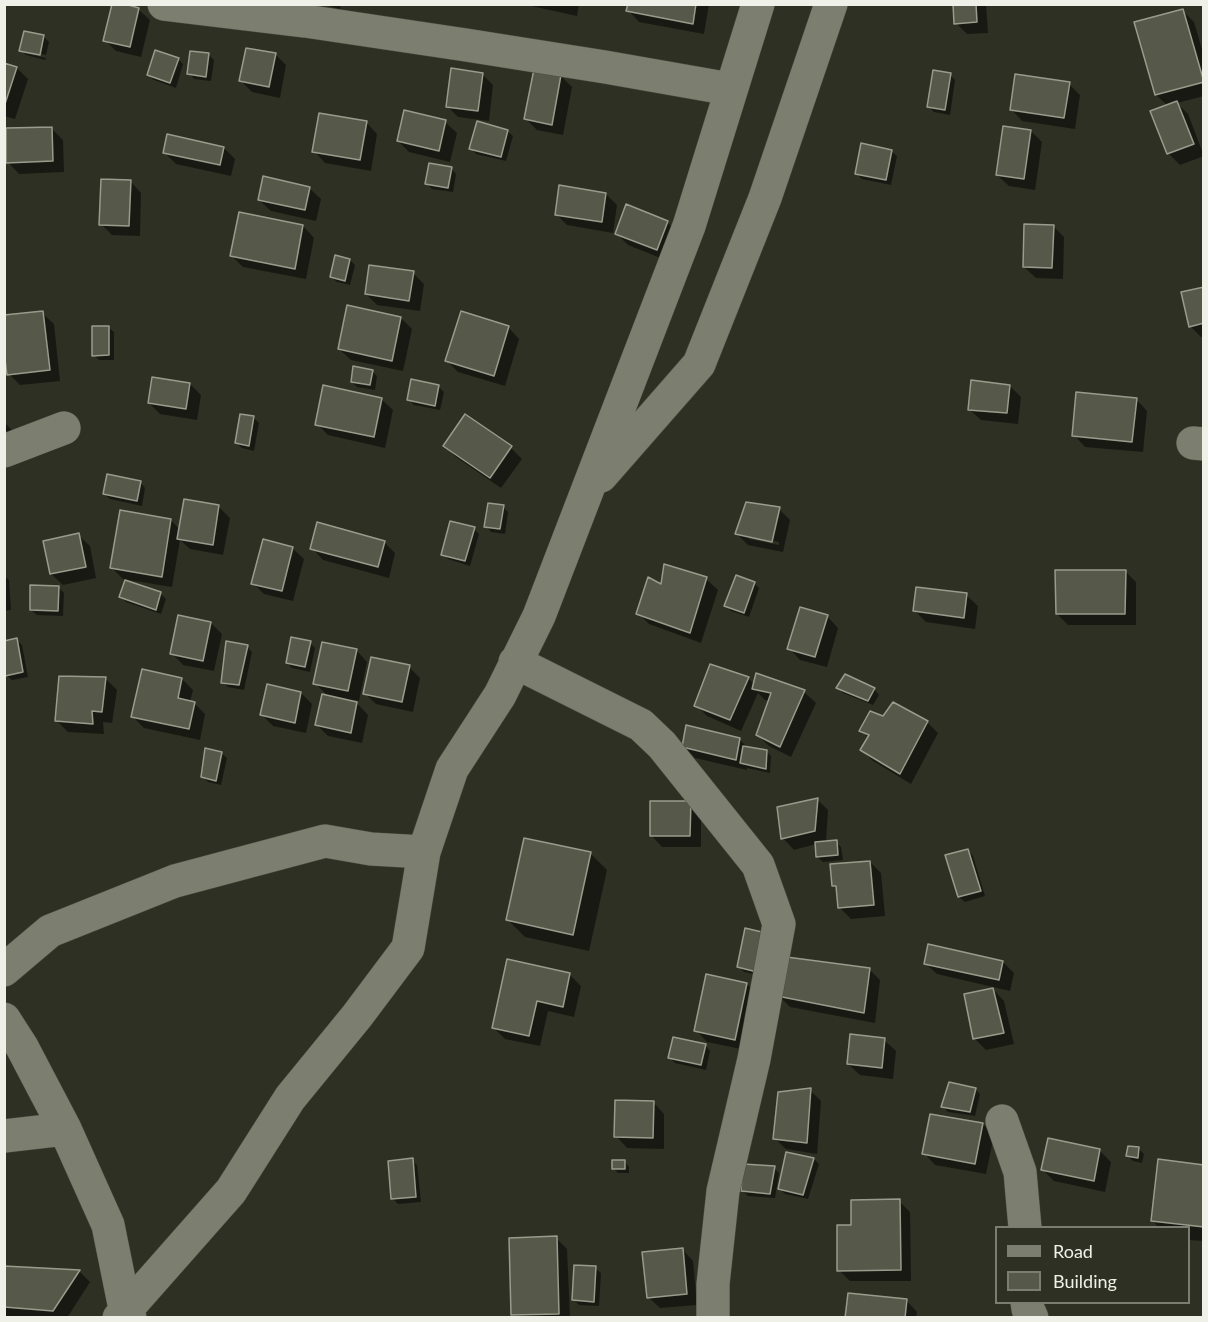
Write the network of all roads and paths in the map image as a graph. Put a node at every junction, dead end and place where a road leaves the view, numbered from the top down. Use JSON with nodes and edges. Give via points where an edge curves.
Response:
{"nodes":[{"id":1,"x":164,"y":4,"type":"edge"},
{"id":2,"x":758,"y":4,"type":"edge"},
{"id":3,"x":831,"y":4,"type":"edge"},
{"id":4,"x":730,"y":89,"type":"junction"},
{"id":5,"x":64,"y":428,"type":"dead end"},
{"id":6,"x":4,"y":451,"type":"edge"},
{"id":7,"x":583,"y":497,"type":"junction"},
{"id":8,"x":515,"y":663,"type":"junction"},
{"id":9,"x":424,"y":852,"type":"junction"},
{"id":10,"x":4,"y":970,"type":"edge"},
{"id":11,"x":4,"y":1019,"type":"edge"},
{"id":12,"x":1002,"y":1121,"type":"dead end"},
{"id":13,"x":65,"y":1129,"type":"junction"},
{"id":14,"x":4,"y":1136,"type":"edge"},
{"id":15,"x":1025,"y":1226,"type":"edge"},
{"id":16,"x":125,"y":1315,"type":"edge"},
{"id":17,"x":713,"y":1317,"type":"edge"}],
"edges":[{"from":1,"to":4,"type":"street","via":[[466,45]]},
{"from":2,"to":4,"type":"street"},
{"from":3,"to":7,"type":"street","via":[[765,198],[699,364]]},
{"from":4,"to":7,"type":"street","via":[[689,226]]},
{"from":5,"to":6,"type":"street"},
{"from":7,"to":8,"type":"street","via":[[539,616]]},
{"from":8,"to":9,"type":"street","via":[[500,695],[452,769]]},
{"from":8,"to":17,"type":"street","via":[[641,725],[662,745],[758,865],[779,924],[754,1059],[723,1191]]},
{"from":9,"to":10,"type":"street","via":[[325,842],[176,881],[50,931]]},
{"from":9,"to":16,"type":"street","via":[[408,948],[290,1098],[231,1191]]},
{"from":11,"to":13,"type":"street"},
{"from":12,"to":15,"type":"street","via":[[1020,1172]]},
{"from":13,"to":14,"type":"street"},
{"from":13,"to":16,"type":"street","via":[[108,1225]]}]}
